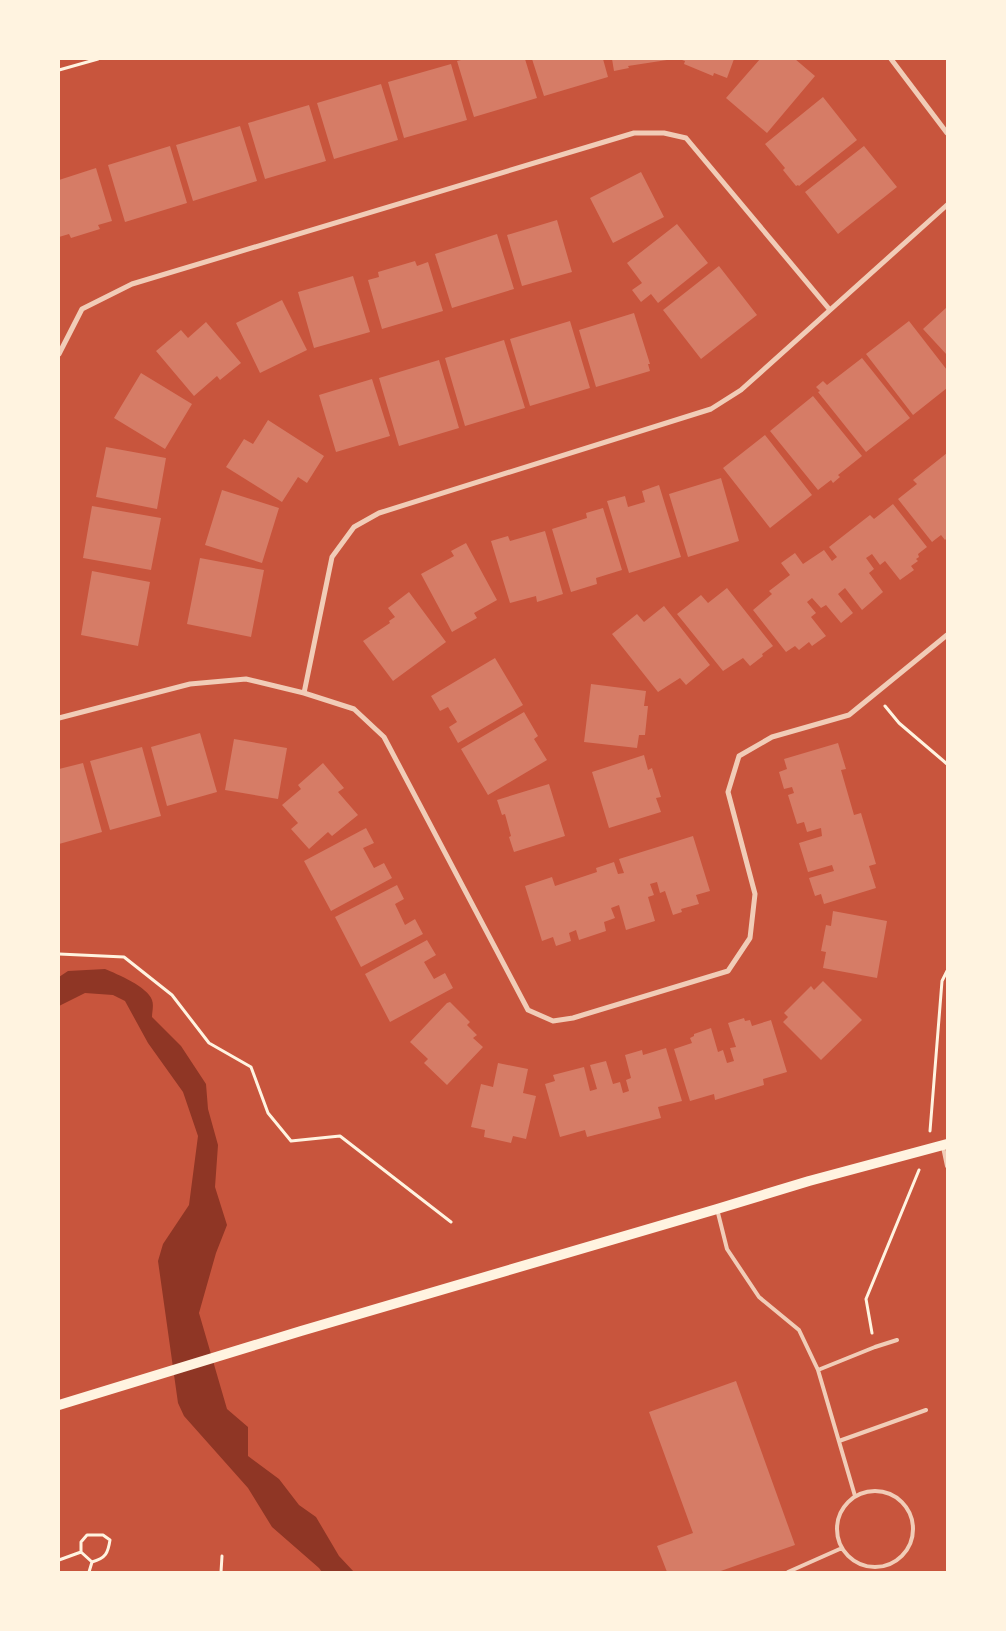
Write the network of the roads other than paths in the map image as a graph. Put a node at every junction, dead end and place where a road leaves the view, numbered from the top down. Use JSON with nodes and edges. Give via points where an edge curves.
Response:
{"nodes":[{"id":1,"x":891,"y":59,"type":"edge"},
{"id":2,"x":947,"y":133,"type":"edge"},
{"id":3,"x":947,"y":205,"type":"edge"},
{"id":4,"x":830,"y":310,"type":"junction"},
{"id":5,"x":59,"y":354,"type":"edge"},
{"id":6,"x":947,"y":635,"type":"edge"},
{"id":7,"x":304,"y":693,"type":"junction"},
{"id":8,"x":59,"y":718,"type":"edge"},
{"id":9,"x":945,"y":1144,"type":"edge"},
{"id":10,"x":947,"y":1166,"type":"edge"},
{"id":11,"x":717,"y":1209,"type":"junction"},
{"id":12,"x":897,"y":1340,"type":"dead end"},
{"id":13,"x":818,"y":1370,"type":"junction"},
{"id":14,"x":59,"y":1405,"type":"edge"},
{"id":15,"x":926,"y":1410,"type":"dead end"},
{"id":16,"x":839,"y":1441,"type":"junction"},
{"id":17,"x":855,"y":1496,"type":"junction"},
{"id":18,"x":842,"y":1548,"type":"junction"},
{"id":19,"x":788,"y":1572,"type":"edge"}],
"edges":[{"from":1,"to":2,"type":"street"},
{"from":3,"to":4,"type":"street"},
{"from":4,"to":5,"type":"street","via":[[686,138],[664,132],[634,132],[132,284],[82,309]]},
{"from":4,"to":7,"type":"street","via":[[741,390],[711,409],[379,513],[354,527],[332,558]]},
{"from":6,"to":7,"type":"street","via":[[849,714],[772,737],[739,756],[728,792],[755,894],[750,938],[728,971],[573,1018],[553,1021],[528,1010],[384,737],[354,709]]},
{"from":7,"to":8,"type":"street","via":[[246,679],[190,684]]},
{"from":9,"to":10,"type":"lane"},
{"from":9,"to":11,"type":"main road"},
{"from":11,"to":13,"type":"lane","via":[[727,1248],[759,1297],[799,1330]]},
{"from":11,"to":14,"type":"main road"},
{"from":12,"to":13,"type":"lane"},
{"from":13,"to":16,"type":"lane"},
{"from":15,"to":16,"type":"lane"},
{"from":16,"to":17,"type":"lane"},
{"from":17,"to":18,"type":"lane","via":[[846,1504],[839,1519],[838,1537]]},
{"from":17,"to":18,"type":"lane","via":[[880,1491],[903,1503],[910,1513],[912,1539],[898,1560],[874,1567],[861,1564]]},
{"from":18,"to":19,"type":"lane"}]}
